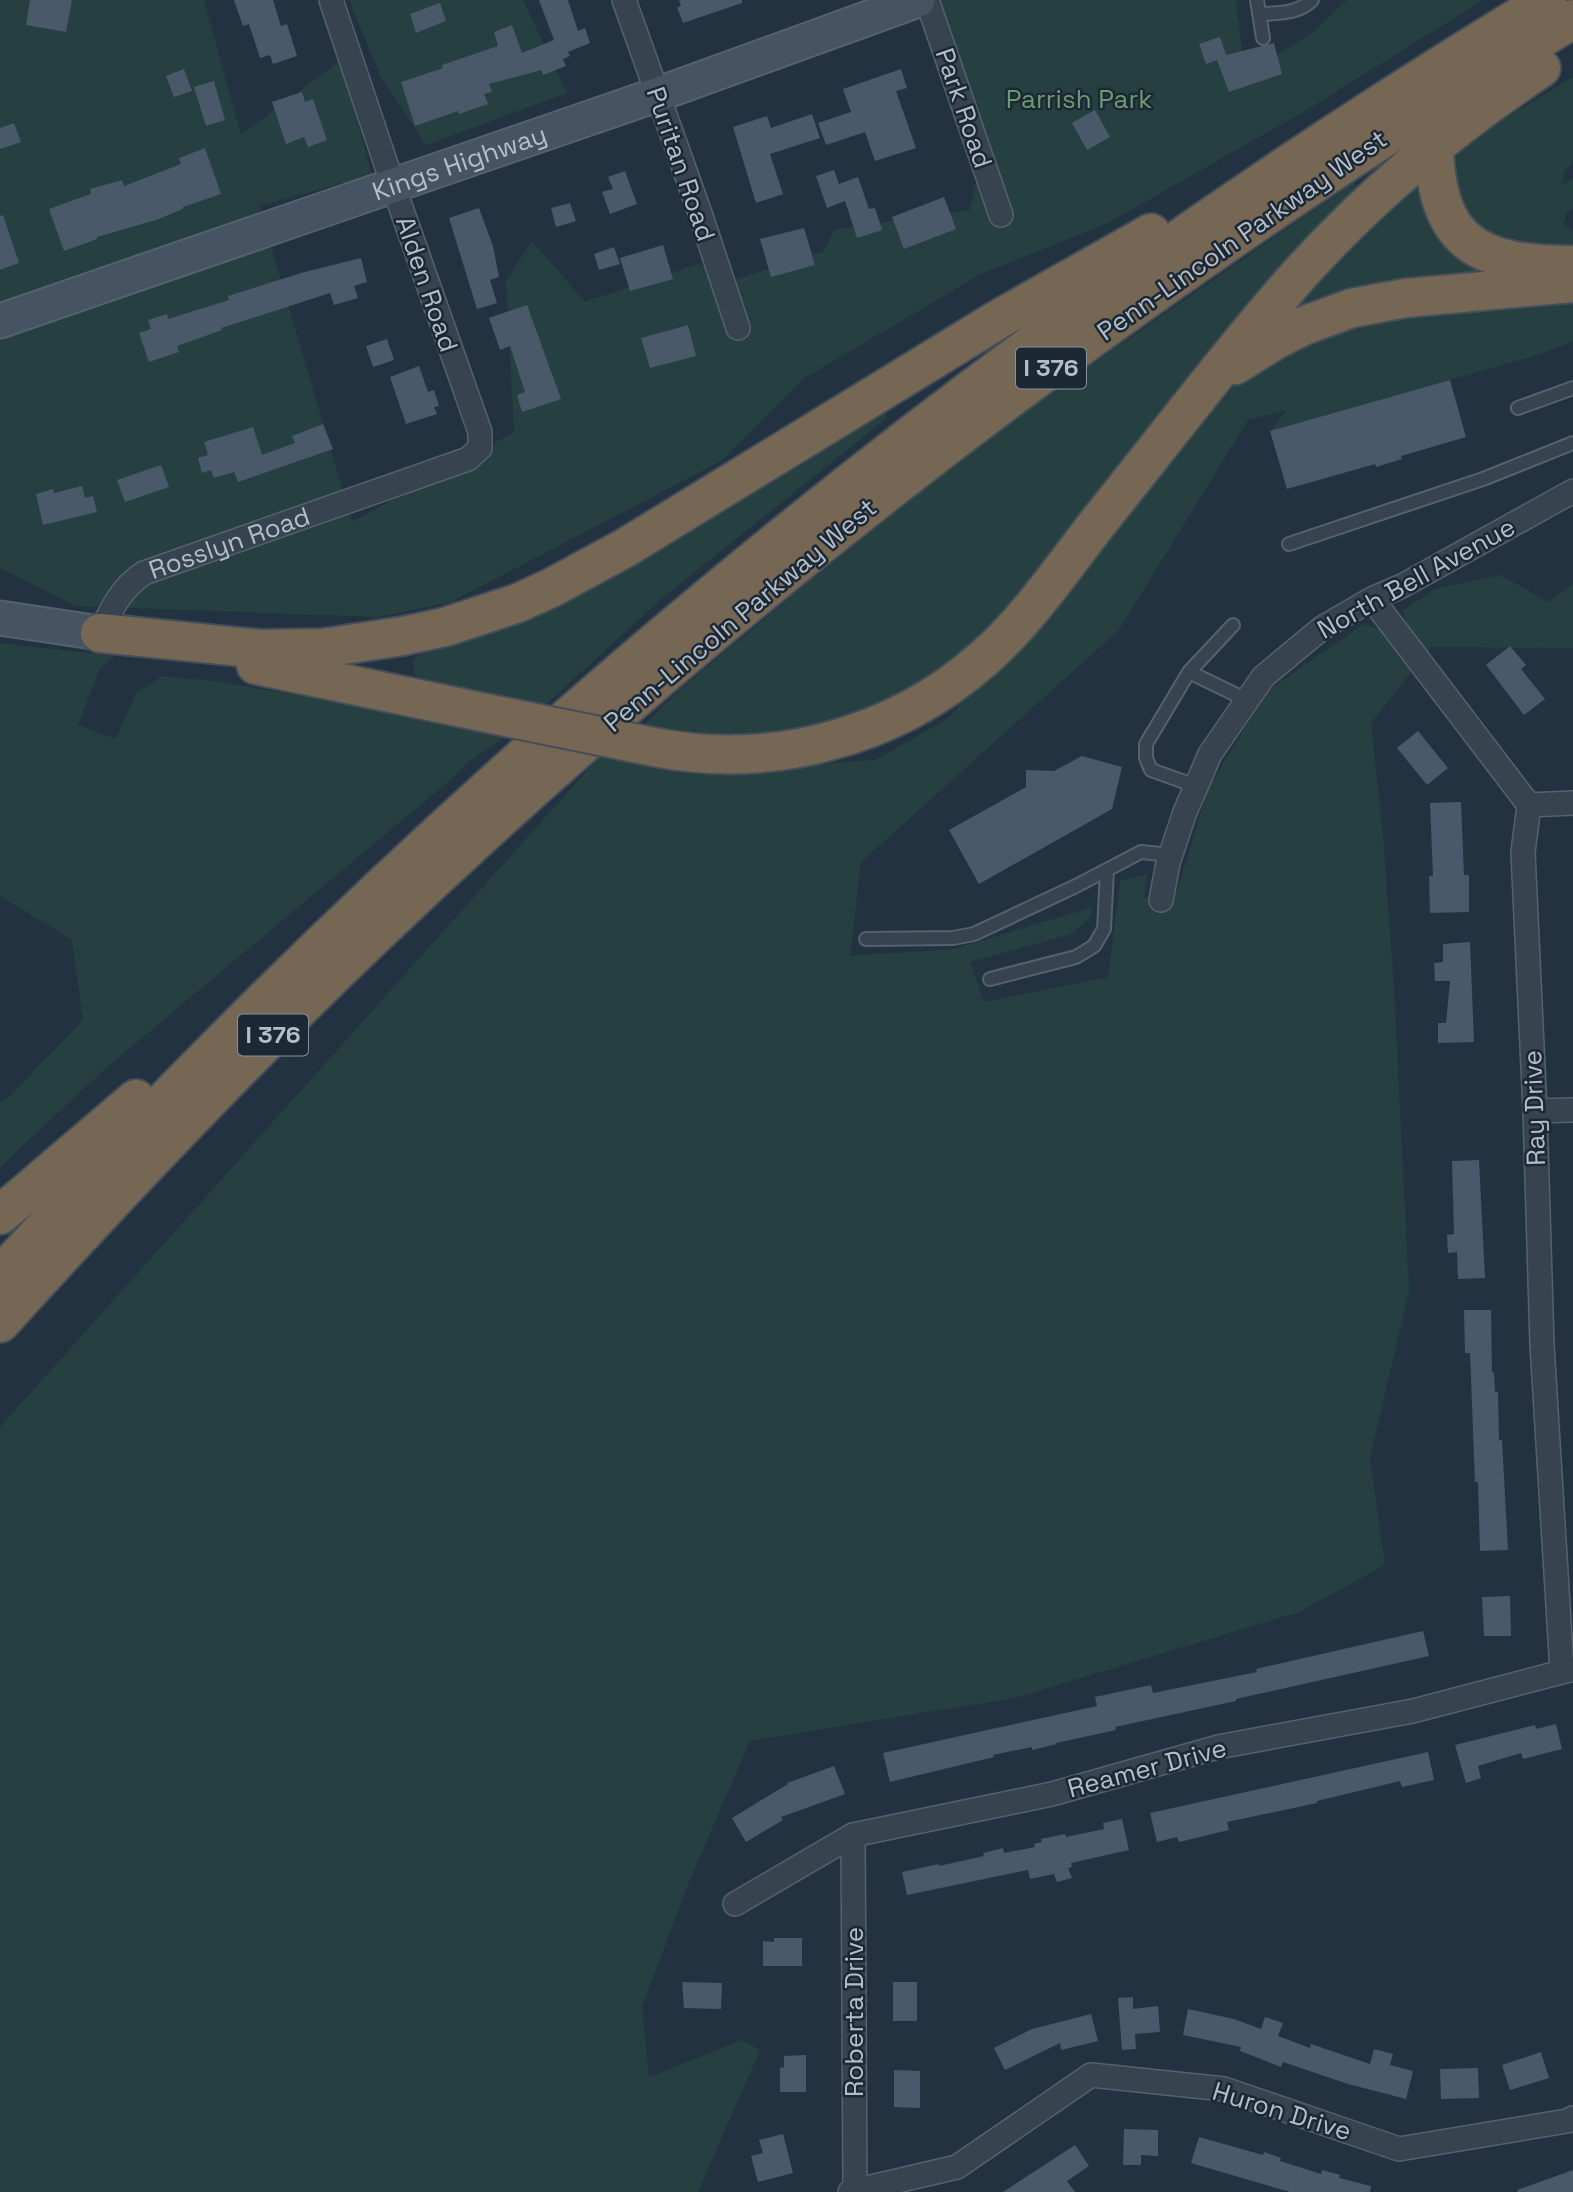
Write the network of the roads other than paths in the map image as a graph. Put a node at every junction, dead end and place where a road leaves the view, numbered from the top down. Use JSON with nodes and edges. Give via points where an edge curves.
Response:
{"nodes":[{"id":1,"x":331,"y":0,"type":"edge"},
{"id":2,"x":624,"y":0,"type":"edge"},
{"id":3,"x":918,"y":0,"type":"edge"},
{"id":4,"x":927,"y":0,"type":"edge"},
{"id":5,"x":1257,"y":0,"type":"edge"},
{"id":6,"x":1312,"y":0,"type":"edge"},
{"id":7,"x":1547,"y":0,"type":"edge"},
{"id":8,"x":1259,"y":14,"type":"junction"},
{"id":9,"x":1573,"y":19,"type":"edge"},
{"id":10,"x":1264,"y":38,"type":"dead end"},
{"id":11,"x":1573,"y":47,"type":"edge"},
{"id":12,"x":656,"y":95,"type":"junction"},
{"id":13,"x":1378,"y":105,"type":"junction"},
{"id":14,"x":1434,"y":145,"type":"junction"},
{"id":15,"x":393,"y":184,"type":"junction"},
{"id":16,"x":1001,"y":215,"type":"dead end"},
{"id":17,"x":1573,"y":265,"type":"edge"},
{"id":18,"x":1573,"y":284,"type":"edge"},
{"id":19,"x":0,"y":321,"type":"edge"},
{"id":20,"x":738,"y":328,"type":"dead end"},
{"id":21,"x":1210,"y":382,"type":"junction"},
{"id":22,"x":1573,"y":388,"type":"edge"},
{"id":23,"x":1518,"y":408,"type":"dead end"},
{"id":24,"x":1573,"y":443,"type":"edge"},
{"id":25,"x":480,"y":448,"type":"joint"},
{"id":26,"x":1573,"y":491,"type":"edge"},
{"id":27,"x":1289,"y":544,"type":"dead end"},
{"id":28,"x":1372,"y":599,"type":"junction"},
{"id":29,"x":0,"y":618,"type":"edge"},
{"id":30,"x":1233,"y":625,"type":"dead end"},
{"id":31,"x":100,"y":633,"type":"junction"},
{"id":32,"x":403,"y":636,"type":"junction"},
{"id":33,"x":1189,"y":671,"type":"junction"},
{"id":34,"x":403,"y":695,"type":"junction"},
{"id":35,"x":1247,"y":700,"type":"junction"},
{"id":36,"x":1196,"y":786,"type":"junction"},
{"id":37,"x":1573,"y":803,"type":"edge"},
{"id":38,"x":1529,"y":805,"type":"junction"},
{"id":39,"x":1171,"y":855,"type":"junction"},
{"id":40,"x":1107,"y":870,"type":"junction"},
{"id":41,"x":1161,"y":900,"type":"dead end"},
{"id":42,"x":352,"y":916,"type":"junction"},
{"id":43,"x":866,"y":939,"type":"dead end"},
{"id":44,"x":990,"y":979,"type":"dead end"},
{"id":45,"x":1573,"y":1110,"type":"edge"},
{"id":46,"x":1535,"y":1111,"type":"junction"},
{"id":47,"x":0,"y":1215,"type":"edge"},
{"id":48,"x":0,"y":1276,"type":"edge"},
{"id":49,"x":0,"y":1323,"type":"edge"},
{"id":50,"x":1568,"y":1670,"type":"edge"},
{"id":51,"x":853,"y":1835,"type":"junction"},
{"id":52,"x":735,"y":1905,"type":"dead end"},
{"id":53,"x":1573,"y":2118,"type":"edge"},
{"id":54,"x":852,"y":2191,"type":"edge"}],
"edges":[{"from":1,"to":15,"type":"street","name":"Alden Road"},
{"from":2,"to":12,"type":"street","name":"Puritan Road"},
{"from":3,"to":12,"type":"street","name":"Kings Highway"},
{"from":4,"to":16,"type":"street","name":"Park Road"},
{"from":5,"to":8,"type":"lane"},
{"from":6,"to":8,"type":"lane","via":[[1287,13]]},
{"from":7,"to":13,"type":"highway","name":"Penn-Lincoln Parkway West","number":"I 376"},
{"from":8,"to":10,"type":"lane"},
{"from":9,"to":49,"type":"highway","name":"Penn-Lincoln Parkway West","number":"I 376","via":[[1394,130],[1155,293],[922,466],[695,648],[363,947],[167,1143]]},
{"from":11,"to":14,"type":"highway"},
{"from":12,"to":15,"type":"street","name":"Kings Highway"},
{"from":12,"to":20,"type":"street","name":"Puritan Road"},
{"from":13,"to":32,"type":"highway","via":[[999,319],[589,568],[518,603]]},
{"from":13,"to":42,"type":"highway","name":"Penn-Lincoln Parkway West","number":"I 376","via":[[1138,268],[852,483],[676,625]]},
{"from":14,"to":17,"type":"highway","via":[[1440,198],[1460,236],[1497,256]]},
{"from":14,"to":21,"type":"highway","via":[[1306,266]]},
{"from":15,"to":19,"type":"street","name":"Kings Highway"},
{"from":15,"to":25,"type":"street","name":"Alden Road","via":[[480,432]]},
{"from":18,"to":21,"type":"highway","via":[[1406,298],[1352,308],[1277,339]]},
{"from":21,"to":34,"type":"highway","bridge":true,"via":[[1013,629],[985,658],[936,695],[880,724],[788,750],[734,755],[678,752]]},
{"from":22,"to":23,"type":"lane"},
{"from":24,"to":27,"type":"lane","via":[[1483,479]]},
{"from":25,"to":31,"type":"street","name":"Rosslyn Road","via":[[468,459],[144,573],[122,591]]},
{"from":26,"to":28,"type":"street","name":"North Bell Avenue"},
{"from":28,"to":35,"type":"street","name":"North Bell Avenue","via":[[1322,628],[1263,677]]},
{"from":28,"to":38,"type":"street"},
{"from":29,"to":31,"type":"street"},
{"from":30,"to":33,"type":"lane"},
{"from":31,"to":32,"type":"highway","via":[[290,650]]},
{"from":31,"to":34,"type":"highway"},
{"from":32,"to":34,"type":"highway","via":[[393,651],[391,666]]},
{"from":33,"to":35,"type":"lane"},
{"from":33,"to":36,"type":"lane","via":[[1146,744],[1146,758],[1151,770]]},
{"from":35,"to":36,"type":"street","name":"North Bell Avenue","via":[[1210,754]]},
{"from":36,"to":39,"type":"street","name":"North Bell Avenue"},
{"from":37,"to":38,"type":"street"},
{"from":38,"to":46,"type":"street","name":"Ray Drive","via":[[1523,852]]},
{"from":39,"to":40,"type":"lane","via":[[1141,852]]},
{"from":39,"to":41,"type":"street","name":"North Bell Avenue"},
{"from":40,"to":43,"type":"lane","via":[[974,934]]},
{"from":40,"to":44,"type":"lane","via":[[1104,929],[1094,946],[1076,957]]},
{"from":42,"to":47,"type":"highway"},
{"from":42,"to":48,"type":"highway","name":"Penn-Lincoln Parkway West","number":"I 376","via":[[144,1121]]},
{"from":45,"to":46,"type":"street"},
{"from":46,"to":50,"type":"street","name":"Ray Drive","via":[[1542,1345]]},
{"from":50,"to":51,"type":"street","name":"Reamer Drive","via":[[1413,1711],[1217,1747],[1052,1794]]},
{"from":51,"to":52,"type":"street","name":"Reamer Drive"},
{"from":51,"to":54,"type":"street","name":"Roberta Drive"},
{"from":53,"to":54,"type":"street","name":"Huron Drive","via":[[1399,2149],[1224,2088],[1091,2074],[957,2167]]}]}
